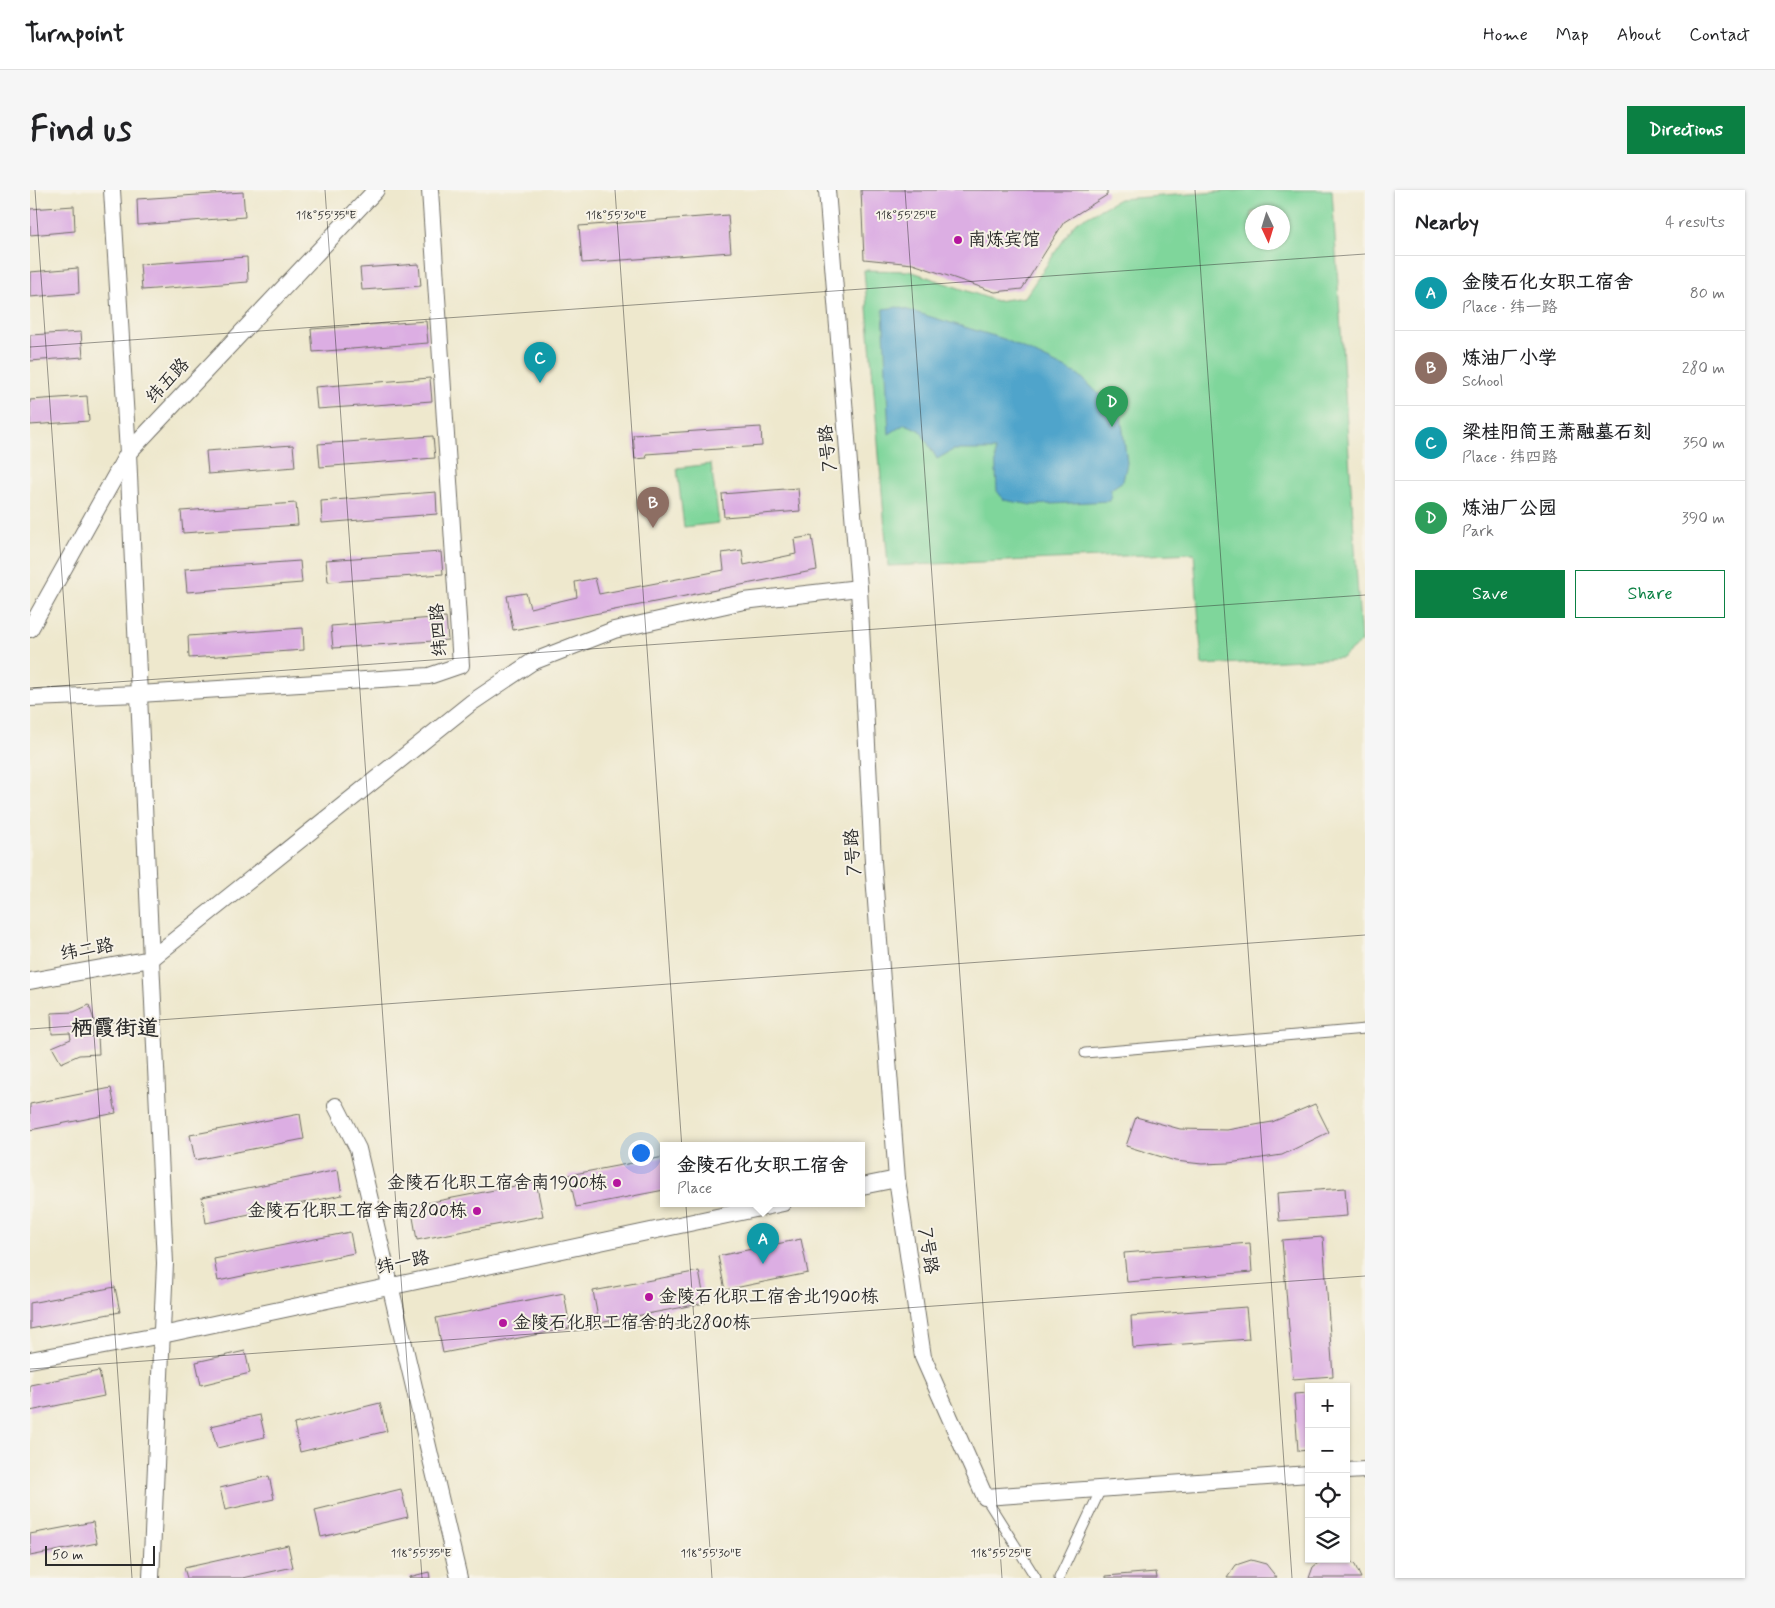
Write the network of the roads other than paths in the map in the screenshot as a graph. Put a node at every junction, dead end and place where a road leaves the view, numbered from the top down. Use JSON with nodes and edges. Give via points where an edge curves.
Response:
{"nodes":[{"id":1,"x":112,"y":190,"type":"edge"},
{"id":2,"x":376,"y":190,"type":"edge"},
{"id":3,"x":430,"y":190,"type":"edge"},
{"id":4,"x":828,"y":190,"type":"edge"},
{"id":5,"x":128,"y":453,"type":"junction"},
{"id":6,"x":859,"y":588,"type":"junction"},
{"id":7,"x":30,"y":629,"type":"edge"},
{"id":8,"x":139,"y":694,"type":"junction"},
{"id":9,"x":30,"y":698,"type":"edge"},
{"id":10,"x":150,"y":959,"type":"junction"},
{"id":11,"x":30,"y":981,"type":"edge"},
{"id":12,"x":1365,"y":1029,"type":"edge"},
{"id":13,"x":1085,"y":1053,"type":"dead end"},
{"id":14,"x":336,"y":1106,"type":"dead end"},
{"id":15,"x":897,"y":1179,"type":"junction"},
{"id":16,"x":865,"y":1185,"type":"edge"},
{"id":17,"x":764,"y":1207,"type":"edge"},
{"id":18,"x":389,"y":1286,"type":"junction"},
{"id":19,"x":162,"y":1335,"type":"junction"},
{"id":20,"x":30,"y":1360,"type":"edge"},
{"id":21,"x":1365,"y":1470,"type":"edge"},
{"id":22,"x":1350,"y":1471,"type":"edge"},
{"id":23,"x":1305,"y":1474,"type":"edge"},
{"id":24,"x":1101,"y":1489,"type":"junction"},
{"id":25,"x":985,"y":1497,"type":"junction"},
{"id":26,"x":151,"y":1578,"type":"edge"},
{"id":27,"x":459,"y":1578,"type":"edge"},
{"id":28,"x":1036,"y":1578,"type":"edge"},
{"id":29,"x":1059,"y":1578,"type":"edge"}],
"edges":[{"from":1,"to":5,"type":"street"},
{"from":2,"to":5,"type":"street","name":"纬五路"},
{"from":3,"to":8,"type":"street","name":"纬四路","via":[[461,665],[429,676]]},
{"from":4,"to":6,"type":"street","name":"7号路"},
{"from":5,"to":7,"type":"street","name":"纬五路"},
{"from":5,"to":8,"type":"street"},
{"from":6,"to":10,"type":"street","via":[[744,601],[614,630],[532,662],[471,703]]},
{"from":6,"to":15,"type":"street","name":"7号路","via":[[873,862]]},
{"from":8,"to":9,"type":"street","name":"纬四路"},
{"from":8,"to":10,"type":"street"},
{"from":10,"to":11,"type":"street","name":"纬二路"},
{"from":10,"to":19,"type":"street","via":[[165,1263]]},
{"from":12,"to":13,"type":"lane"},
{"from":14,"to":18,"type":"street","via":[[358,1149]]},
{"from":15,"to":16,"type":"street"},
{"from":15,"to":25,"type":"street","name":"7号路","via":[[923,1357]]},
{"from":17,"to":18,"type":"street","name":"纬一路"},
{"from":18,"to":19,"type":"street","name":"纬一路"},
{"from":18,"to":27,"type":"street"},
{"from":19,"to":20,"type":"street","name":"纬一路"},
{"from":19,"to":26,"type":"street"},
{"from":21,"to":22,"type":"street"},
{"from":23,"to":24,"type":"street"},
{"from":24,"to":25,"type":"street"},
{"from":24,"to":29,"type":"lane"},
{"from":25,"to":28,"type":"lane"}]}
